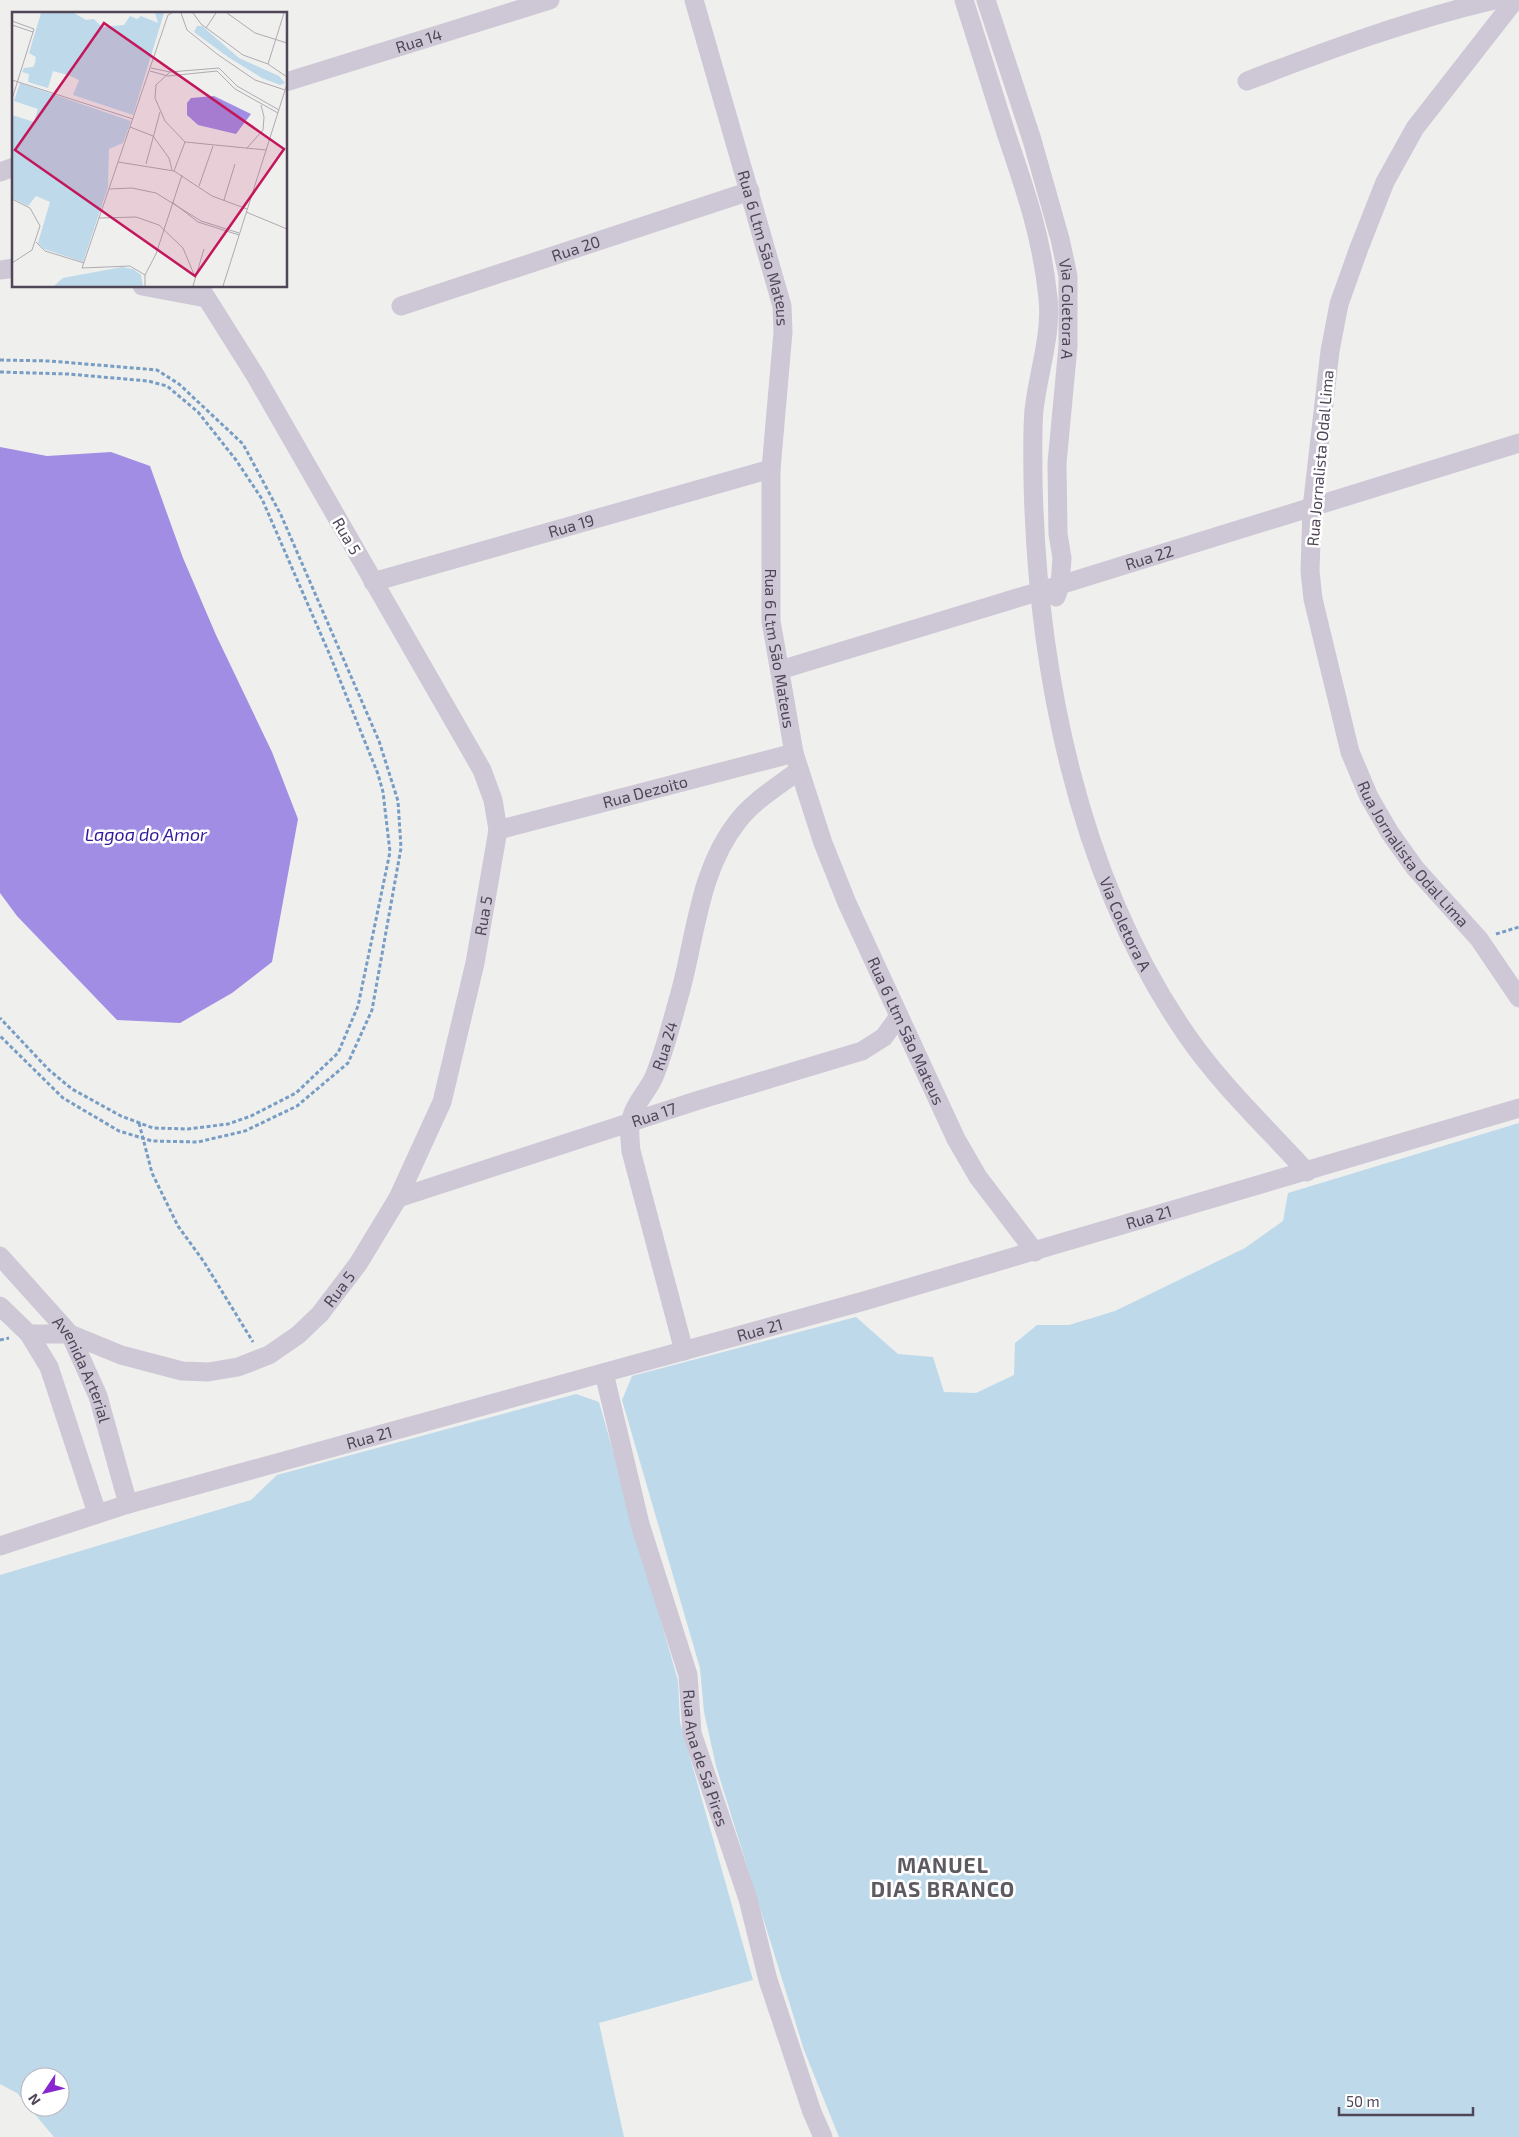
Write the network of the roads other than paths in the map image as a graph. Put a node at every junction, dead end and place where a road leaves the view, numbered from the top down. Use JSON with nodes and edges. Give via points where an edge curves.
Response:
{"nodes":[{"id":1,"x":550,"y":0,"type":"edge"},
{"id":2,"x":694,"y":0,"type":"edge"},
{"id":3,"x":964,"y":0,"type":"edge"},
{"id":4,"x":986,"y":0,"type":"edge"},
{"id":5,"x":1494,"y":0,"type":"edge"},
{"id":6,"x":1515,"y":0,"type":"edge"},
{"id":7,"x":288,"y":81,"type":"edge"},
{"id":8,"x":1247,"y":81,"type":"dead end"},
{"id":9,"x":12,"y":168,"type":"edge"},
{"id":10,"x":0,"y":172,"type":"edge"},
{"id":11,"x":750,"y":191,"type":"junction"},
{"id":12,"x":162,"y":288,"type":"edge"},
{"id":13,"x":202,"y":292,"type":"edge"},
{"id":14,"x":401,"y":306,"type":"dead end"},
{"id":15,"x":1519,"y":443,"type":"edge"},
{"id":16,"x":771,"y":469,"type":"junction"},
{"id":17,"x":1312,"y":508,"type":"junction"},
{"id":18,"x":373,"y":582,"type":"junction"},
{"id":19,"x":1060,"y":586,"type":"junction"},
{"id":20,"x":1040,"y":591,"type":"junction"},
{"id":21,"x":1045,"y":626,"type":"junction"},
{"id":22,"x":780,"y":670,"type":"junction"},
{"id":23,"x":797,"y":762,"type":"junction"},
{"id":24,"x":498,"y":830,"type":"junction"},
{"id":25,"x":1519,"y":998,"type":"edge"},
{"id":26,"x":899,"y":1016,"type":"junction"},
{"id":27,"x":1519,"y":1108,"type":"edge"},
{"id":28,"x":631,"y":1122,"type":"junction"},
{"id":29,"x":1307,"y":1172,"type":"junction"},
{"id":30,"x":398,"y":1198,"type":"junction"},
{"id":31,"x":1035,"y":1252,"type":"junction"},
{"id":32,"x":0,"y":1256,"type":"edge"},
{"id":33,"x":0,"y":1306,"type":"edge"},
{"id":34,"x":29,"y":1334,"type":"junction"},
{"id":35,"x":70,"y":1334,"type":"junction"},
{"id":36,"x":684,"y":1350,"type":"junction"},
{"id":37,"x":604,"y":1373,"type":"junction"},
{"id":38,"x":128,"y":1504,"type":"junction"},
{"id":39,"x":98,"y":1513,"type":"junction"},
{"id":40,"x":0,"y":1546,"type":"edge"},
{"id":41,"x":823,"y":2137,"type":"edge"}],
"edges":[{"from":1,"to":7,"type":"street","name":"Rua 14"},
{"from":2,"to":11,"type":"street","name":"Rua 6 Ltm São Mateus"},
{"from":3,"to":20,"type":"street","name":"Via Coletora A","via":[[1037,224],[1048,296],[1049,321],[1034,412],[1033,479]]},
{"from":4,"to":19,"type":"street","name":"Via Coletora A","via":[[1032,140],[1068,276],[1068,346],[1057,463],[1058,534],[1062,558]]},
{"from":5,"to":8,"type":"street","via":[[1403,25]]},
{"from":6,"to":17,"type":"street","name":"Rua Jornalista Odal Lima","via":[[1415,128],[1375,206],[1339,304],[1330,352]]},
{"from":9,"to":10,"type":"street"},
{"from":11,"to":14,"type":"street","name":"Rua 20"},
{"from":11,"to":16,"type":"street","name":"Rua 6 Ltm São Mateus","via":[[782,306],[784,332]]},
{"from":12,"to":13,"type":"street"},
{"from":13,"to":18,"type":"street","name":"Rua 5","via":[[255,375]]},
{"from":15,"to":17,"type":"street","name":"Rua 22"},
{"from":16,"to":18,"type":"street","name":"Rua 19"},
{"from":16,"to":22,"type":"street","name":"Rua 6 Ltm São Mateus","via":[[771,621]]},
{"from":17,"to":19,"type":"street","name":"Rua 22"},
{"from":17,"to":25,"type":"street","name":"Rua Jornalista Odal Lima","via":[[1310,571],[1313,598],[1350,752],[1358,773],[1390,833],[1415,868],[1479,940]]},
{"from":18,"to":24,"type":"street","name":"Rua 5","via":[[482,770],[493,800]]},
{"from":19,"to":20,"type":"street","name":"Rua 22"},
{"from":19,"to":21,"type":"street","name":"Via Coletora A"},
{"from":20,"to":21,"type":"street","name":"Via Coletora A"},
{"from":20,"to":22,"type":"street","name":"Rua 22"},
{"from":21,"to":29,"type":"street","name":"Via Coletora A","via":[[1060,726],[1071,774],[1106,877],[1137,950],[1159,991],[1202,1056]]},
{"from":22,"to":23,"type":"street","name":"Rua 6 Ltm São Mateus"},
{"from":23,"to":24,"type":"street","name":"Rua Dezoito"},
{"from":23,"to":26,"type":"street","name":"Rua 6 Ltm São Mateus","via":[[823,843],[847,903]]},
{"from":23,"to":28,"type":"street","name":"Rua 24","via":[[737,822],[713,864],[700,902],[692,946],[660,1059]]},
{"from":24,"to":30,"type":"street","name":"Rua 5","via":[[475,963],[450,1072],[435,1117]]},
{"from":26,"to":28,"type":"street","name":"Rua 17","via":[[884,1037],[862,1051]]},
{"from":26,"to":31,"type":"street","name":"Rua 6 Ltm São Mateus","via":[[965,1156]]},
{"from":27,"to":29,"type":"street","name":"Rua 21"},
{"from":28,"to":30,"type":"street","name":"Rua 17"},
{"from":28,"to":36,"type":"street","name":"Rua 24","via":[[631,1151]]},
{"from":29,"to":31,"type":"street","name":"Rua 21"},
{"from":30,"to":35,"type":"street","name":"Rua 5","via":[[358,1264],[320,1314],[298,1334],[263,1357],[238,1367],[208,1372],[182,1371],[121,1355]]},
{"from":31,"to":36,"type":"street","name":"Rua 21"},
{"from":32,"to":35,"type":"street","name":"Avenida Arterial"},
{"from":33,"to":34,"type":"street","name":"Avenida Arterial"},
{"from":34,"to":35,"type":"street"},
{"from":34,"to":39,"type":"street","name":"Avenida Arterial","via":[[58,1389]]},
{"from":35,"to":38,"type":"street","name":"Avenida Arterial","via":[[98,1396]]},
{"from":36,"to":37,"type":"street","name":"Rua 21"},
{"from":37,"to":38,"type":"street","name":"Rua 21"},
{"from":37,"to":41,"type":"street","name":"Rua Ana de Sá Pires","via":[[640,1524],[688,1675],[692,1733],[748,1899],[768,1980]]},
{"from":38,"to":39,"type":"street","name":"Rua 21"},
{"from":39,"to":40,"type":"street","name":"Rua 21"}]}
